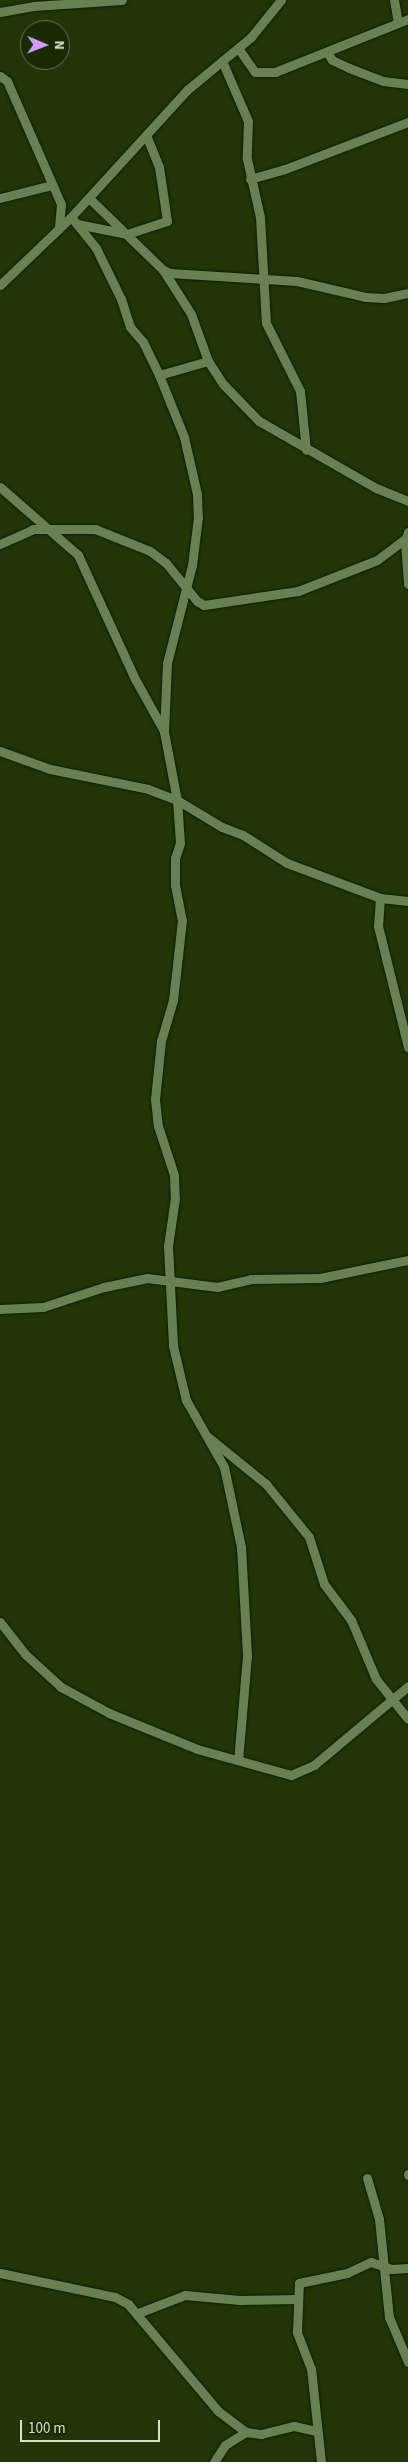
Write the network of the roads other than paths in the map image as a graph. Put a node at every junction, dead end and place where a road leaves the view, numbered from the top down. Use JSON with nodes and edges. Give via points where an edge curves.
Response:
{"nodes":[{"id":1,"x":122,"y":0,"type":"edge"},
{"id":2,"x":281,"y":0,"type":"edge"},
{"id":3,"x":394,"y":0,"type":"edge"},
{"id":4,"x":33,"y":3,"type":"edge"},
{"id":5,"x":0,"y":12,"type":"edge"},
{"id":6,"x":408,"y":19,"type":"edge"},
{"id":7,"x":398,"y":22,"type":"junction"},
{"id":8,"x":238,"y":48,"type":"junction"},
{"id":9,"x":327,"y":52,"type":"junction"},
{"id":10,"x":222,"y":61,"type":"junction"},
{"id":11,"x":0,"y":76,"type":"edge"},
{"id":12,"x":408,"y":84,"type":"edge"},
{"id":13,"x":408,"y":122,"type":"edge"},
{"id":14,"x":147,"y":136,"type":"junction"},
{"id":15,"x":250,"y":179,"type":"junction"},
{"id":16,"x":52,"y":185,"type":"junction"},
{"id":17,"x":0,"y":198,"type":"edge"},
{"id":18,"x":89,"y":198,"type":"junction"},
{"id":19,"x":74,"y":221,"type":"junction"},
{"id":20,"x":58,"y":229,"type":"junction"},
{"id":21,"x":127,"y":234,"type":"junction"},
{"id":22,"x":163,"y":270,"type":"junction"},
{"id":23,"x":262,"y":280,"type":"junction"},
{"id":24,"x":0,"y":285,"type":"edge"},
{"id":25,"x":408,"y":293,"type":"edge"},
{"id":26,"x":208,"y":361,"type":"junction"},
{"id":27,"x":159,"y":374,"type":"junction"},
{"id":28,"x":306,"y":450,"type":"junction"},
{"id":29,"x":0,"y":487,"type":"edge"},
{"id":30,"x":408,"y":501,"type":"edge"},
{"id":31,"x":45,"y":528,"type":"junction"},
{"id":32,"x":407,"y":534,"type":"edge"},
{"id":33,"x":0,"y":544,"type":"edge"},
{"id":34,"x":408,"y":584,"type":"edge"},
{"id":35,"x":187,"y":588,"type":"junction"},
{"id":36,"x":164,"y":732,"type":"junction"},
{"id":37,"x":0,"y":751,"type":"edge"},
{"id":38,"x":178,"y":800,"type":"junction"},
{"id":39,"x":380,"y":898,"type":"junction"},
{"id":40,"x":408,"y":901,"type":"edge"},
{"id":41,"x":408,"y":1047,"type":"edge"},
{"id":42,"x":408,"y":1260,"type":"edge"},
{"id":43,"x":171,"y":1281,"type":"junction"},
{"id":44,"x":0,"y":1309,"type":"edge"},
{"id":45,"x":202,"y":1432,"type":"junction"},
{"id":46,"x":0,"y":1622,"type":"edge"},
{"id":47,"x":408,"y":1686,"type":"edge"},
{"id":48,"x":392,"y":1699,"type":"junction"},
{"id":49,"x":408,"y":1719,"type":"edge"},
{"id":50,"x":238,"y":1760,"type":"junction"},
{"id":51,"x":367,"y":2178,"type":"dead end"},
{"id":52,"x":384,"y":2267,"type":"junction"},
{"id":53,"x":408,"y":2268,"type":"edge"},
{"id":54,"x":0,"y":2273,"type":"edge"},
{"id":55,"x":298,"y":2299,"type":"junction"},
{"id":56,"x":138,"y":2312,"type":"junction"},
{"id":57,"x":408,"y":2362,"type":"edge"},
{"id":58,"x":316,"y":2431,"type":"junction"},
{"id":59,"x":246,"y":2432,"type":"junction"},
{"id":60,"x":214,"y":2462,"type":"edge"},
{"id":61,"x":321,"y":2462,"type":"edge"}],
"edges":[{"from":1,"to":4,"type":"street"},
{"from":2,"to":8,"type":"street"},
{"from":3,"to":7,"type":"street"},
{"from":4,"to":5,"type":"street"},
{"from":6,"to":7,"type":"street"},
{"from":7,"to":9,"type":"street"},
{"from":8,"to":9,"type":"street","via":[[251,69],[259,73],[275,72]]},
{"from":8,"to":10,"type":"street"},
{"from":9,"to":12,"type":"street","via":[[332,60],[350,68],[383,81]]},
{"from":10,"to":14,"type":"street","via":[[187,90]]},
{"from":10,"to":15,"type":"street","via":[[248,121],[250,136],[246,146]]},
{"from":11,"to":16,"type":"street","via":[[7,80]]},
{"from":13,"to":15,"type":"street"},
{"from":14,"to":18,"type":"street"},
{"from":14,"to":21,"type":"street","via":[[159,167],[167,221]]},
{"from":15,"to":23,"type":"street","via":[[260,217]]},
{"from":16,"to":17,"type":"street"},
{"from":16,"to":20,"type":"street","via":[[61,204]]},
{"from":18,"to":19,"type":"street"},
{"from":18,"to":21,"type":"street"},
{"from":19,"to":20,"type":"street"},
{"from":19,"to":21,"type":"street"},
{"from":19,"to":27,"type":"street","via":[[96,248],[121,299],[130,327],[143,342]]},
{"from":20,"to":24,"type":"street"},
{"from":21,"to":22,"type":"street"},
{"from":22,"to":23,"type":"street","via":[[184,275]]},
{"from":22,"to":26,"type":"street","via":[[191,314]]},
{"from":23,"to":25,"type":"street","via":[[297,281],[365,297],[384,298]]},
{"from":23,"to":28,"type":"street","via":[[266,323],[300,391]]},
{"from":26,"to":27,"type":"street"},
{"from":26,"to":28,"type":"street","via":[[223,384],[259,421]]},
{"from":27,"to":35,"type":"street","via":[[182,430],[197,494],[197,536]]},
{"from":28,"to":30,"type":"street"},
{"from":29,"to":31,"type":"street"},
{"from":31,"to":33,"type":"street","via":[[33,529]]},
{"from":31,"to":35,"type":"street","via":[[95,529],[133,543],[166,563]]},
{"from":31,"to":36,"type":"street","via":[[78,556]]},
{"from":32,"to":34,"type":"street"},
{"from":32,"to":35,"type":"street","via":[[377,560],[298,591],[204,606]]},
{"from":35,"to":36,"type":"street","via":[[167,663]]},
{"from":36,"to":38,"type":"street"},
{"from":37,"to":38,"type":"street","via":[[50,769],[131,784]]},
{"from":38,"to":39,"type":"street","via":[[287,863]]},
{"from":38,"to":43,"type":"street","via":[[180,843],[175,858],[175,885],[182,920],[173,1000],[161,1041],[155,1100],[158,1126],[174,1175],[175,1198],[168,1246]]},
{"from":39,"to":40,"type":"street"},
{"from":39,"to":41,"type":"street","via":[[378,926]]},
{"from":42,"to":43,"type":"street","via":[[320,1278],[251,1279],[211,1287]]},
{"from":43,"to":44,"type":"street","via":[[134,1280],[43,1307]]},
{"from":43,"to":45,"type":"street","via":[[173,1346],[178,1373],[186,1400]]},
{"from":45,"to":48,"type":"street","via":[[266,1484],[309,1537],[324,1584],[351,1620],[376,1679]]},
{"from":45,"to":50,"type":"street","via":[[224,1468],[241,1547],[247,1656]]},
{"from":46,"to":50,"type":"street","via":[[25,1654],[61,1687],[109,1713],[197,1749]]},
{"from":47,"to":48,"type":"street"},
{"from":48,"to":49,"type":"street"},
{"from":48,"to":50,"type":"street","via":[[314,1765],[291,1774]]},
{"from":51,"to":52,"type":"street","via":[[379,2220]]},
{"from":52,"to":53,"type":"street"},
{"from":52,"to":55,"type":"street","via":[[371,2262],[347,2273],[299,2283]]},
{"from":52,"to":57,"type":"street","via":[[389,2317]]},
{"from":54,"to":56,"type":"street","via":[[115,2297]]},
{"from":55,"to":56,"type":"street","via":[[240,2300],[185,2295]]},
{"from":55,"to":58,"type":"street","via":[[297,2332],[311,2369]]},
{"from":56,"to":59,"type":"street","via":[[218,2411]]},
{"from":58,"to":59,"type":"street","via":[[294,2426],[261,2434]]},
{"from":58,"to":61,"type":"street"},
{"from":59,"to":60,"type":"street","via":[[225,2445]]}]}
